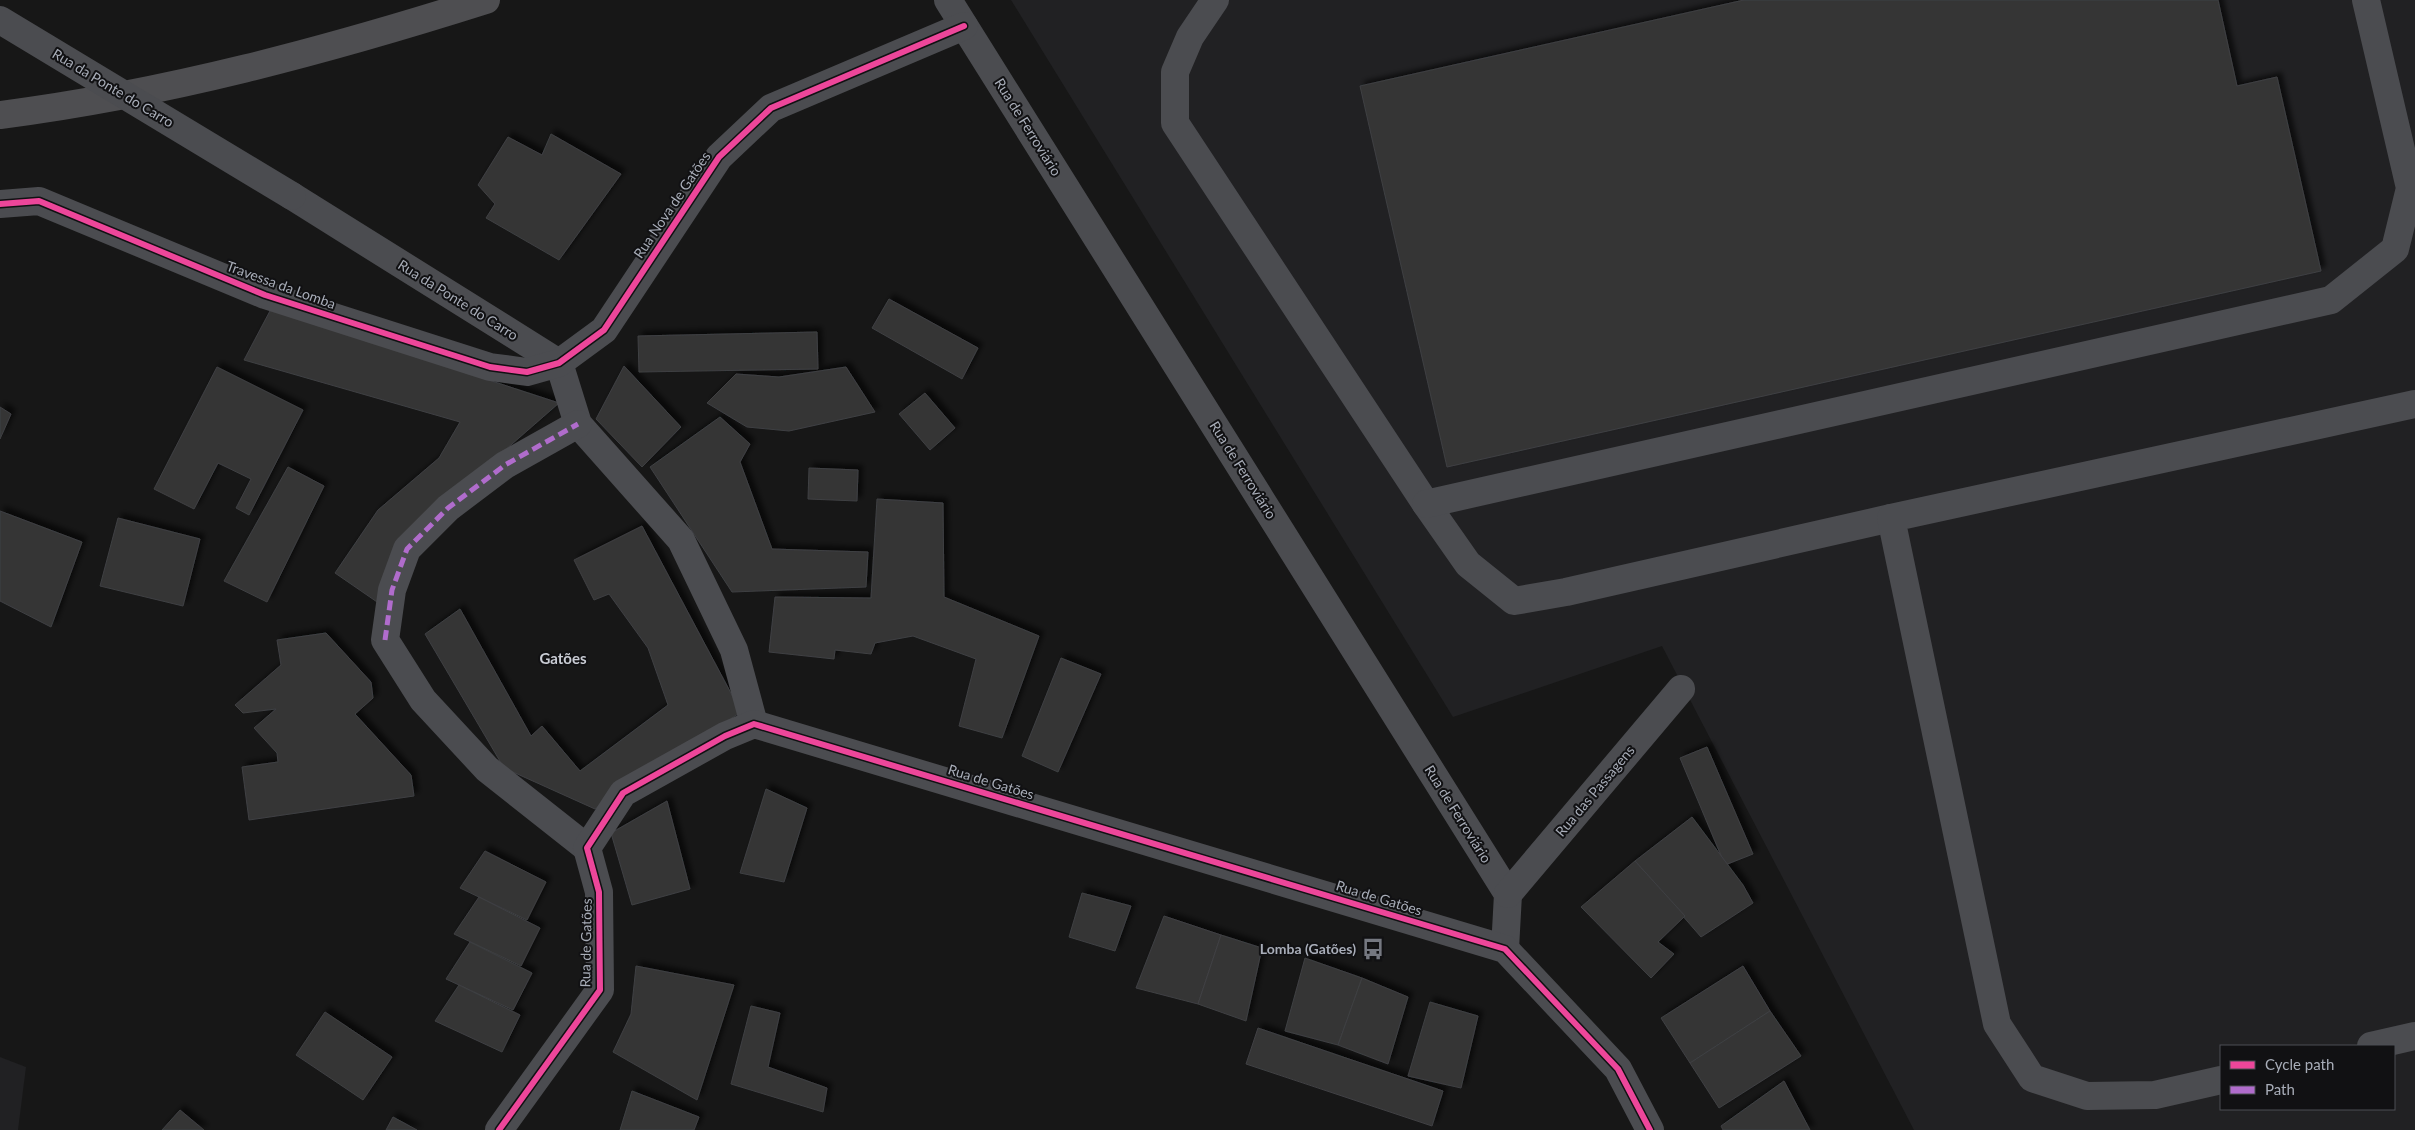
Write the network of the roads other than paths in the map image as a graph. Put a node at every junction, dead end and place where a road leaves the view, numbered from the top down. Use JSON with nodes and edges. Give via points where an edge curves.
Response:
{"nodes":[{"id":1,"x":486,"y":0,"type":"edge"},
{"id":2,"x":948,"y":0,"type":"edge"},
{"id":3,"x":1215,"y":0,"type":"edge"},
{"id":4,"x":2366,"y":0,"type":"edge"},
{"id":5,"x":0,"y":20,"type":"edge"},
{"id":6,"x":964,"y":26,"type":"junction"},
{"id":7,"x":0,"y":115,"type":"edge"},
{"id":8,"x":0,"y":204,"type":"edge"},
{"id":9,"x":559,"y":363,"type":"junction"},
{"id":10,"x":2415,"y":404,"type":"edge"},
{"id":11,"x":578,"y":424,"type":"junction"},
{"id":12,"x":1426,"y":504,"type":"junction"},
{"id":13,"x":1891,"y":518,"type":"junction"},
{"id":14,"x":1681,"y":689,"type":"dead end"},
{"id":15,"x":754,"y":724,"type":"junction"},
{"id":16,"x":587,"y":848,"type":"junction"},
{"id":17,"x":1508,"y":894,"type":"junction"},
{"id":18,"x":1505,"y":950,"type":"junction"},
{"id":19,"x":2415,"y":1036,"type":"edge"},
{"id":20,"x":2375,"y":1045,"type":"edge"},
{"id":21,"x":2220,"y":1080,"type":"edge"},
{"id":22,"x":499,"y":1130,"type":"edge"},
{"id":23,"x":1650,"y":1130,"type":"edge"}],
"edges":[{"from":1,"to":7,"type":"highway","via":[[286,58],[154,88]]},
{"from":2,"to":6,"type":"street","name":"Rua de Ferroviário"},
{"from":3,"to":12,"type":"street","via":[[1190,37],[1175,72],[1175,123]]},
{"from":4,"to":12,"type":"street","via":[[2410,188],[2395,249],[2331,300]]},
{"from":5,"to":9,"type":"street","name":"Rua da Ponte do Carro","bridge":true,"via":[[292,196]]},
{"from":6,"to":9,"type":"street","name":"Rua Nova de Gatões","via":[[771,108],[719,157],[604,330]]},
{"from":6,"to":17,"type":"street","name":"Rua de Ferroviário"},
{"from":8,"to":9,"type":"street","name":"Travessa da Lomba","via":[[39,201],[265,295],[490,366],[527,372]]},
{"from":9,"to":11,"type":"street"},
{"from":10,"to":13,"type":"street"},
{"from":11,"to":15,"type":"street","via":[[681,540],[734,650]]},
{"from":11,"to":16,"type":"street","via":[[498,471],[448,508],[407,549],[392,590],[385,640],[423,700],[487,769]]},
{"from":12,"to":13,"type":"street","via":[[1468,564],[1514,601]]},
{"from":13,"to":21,"type":"street","via":[[1997,1024],[2032,1078],[2087,1096],[2155,1095]]},
{"from":14,"to":17,"type":"street","name":"Rua das Passagens"},
{"from":15,"to":16,"type":"street","via":[[725,736],[623,794]]},
{"from":15,"to":18,"type":"street","name":"Rua de Gatões"},
{"from":16,"to":22,"type":"street","name":"Rua de Gatões","via":[[599,892],[600,990]]},
{"from":17,"to":18,"type":"street"},
{"from":18,"to":23,"type":"street","name":"Rua de Gatões","via":[[1618,1069]]},
{"from":19,"to":20,"type":"street"}]}
